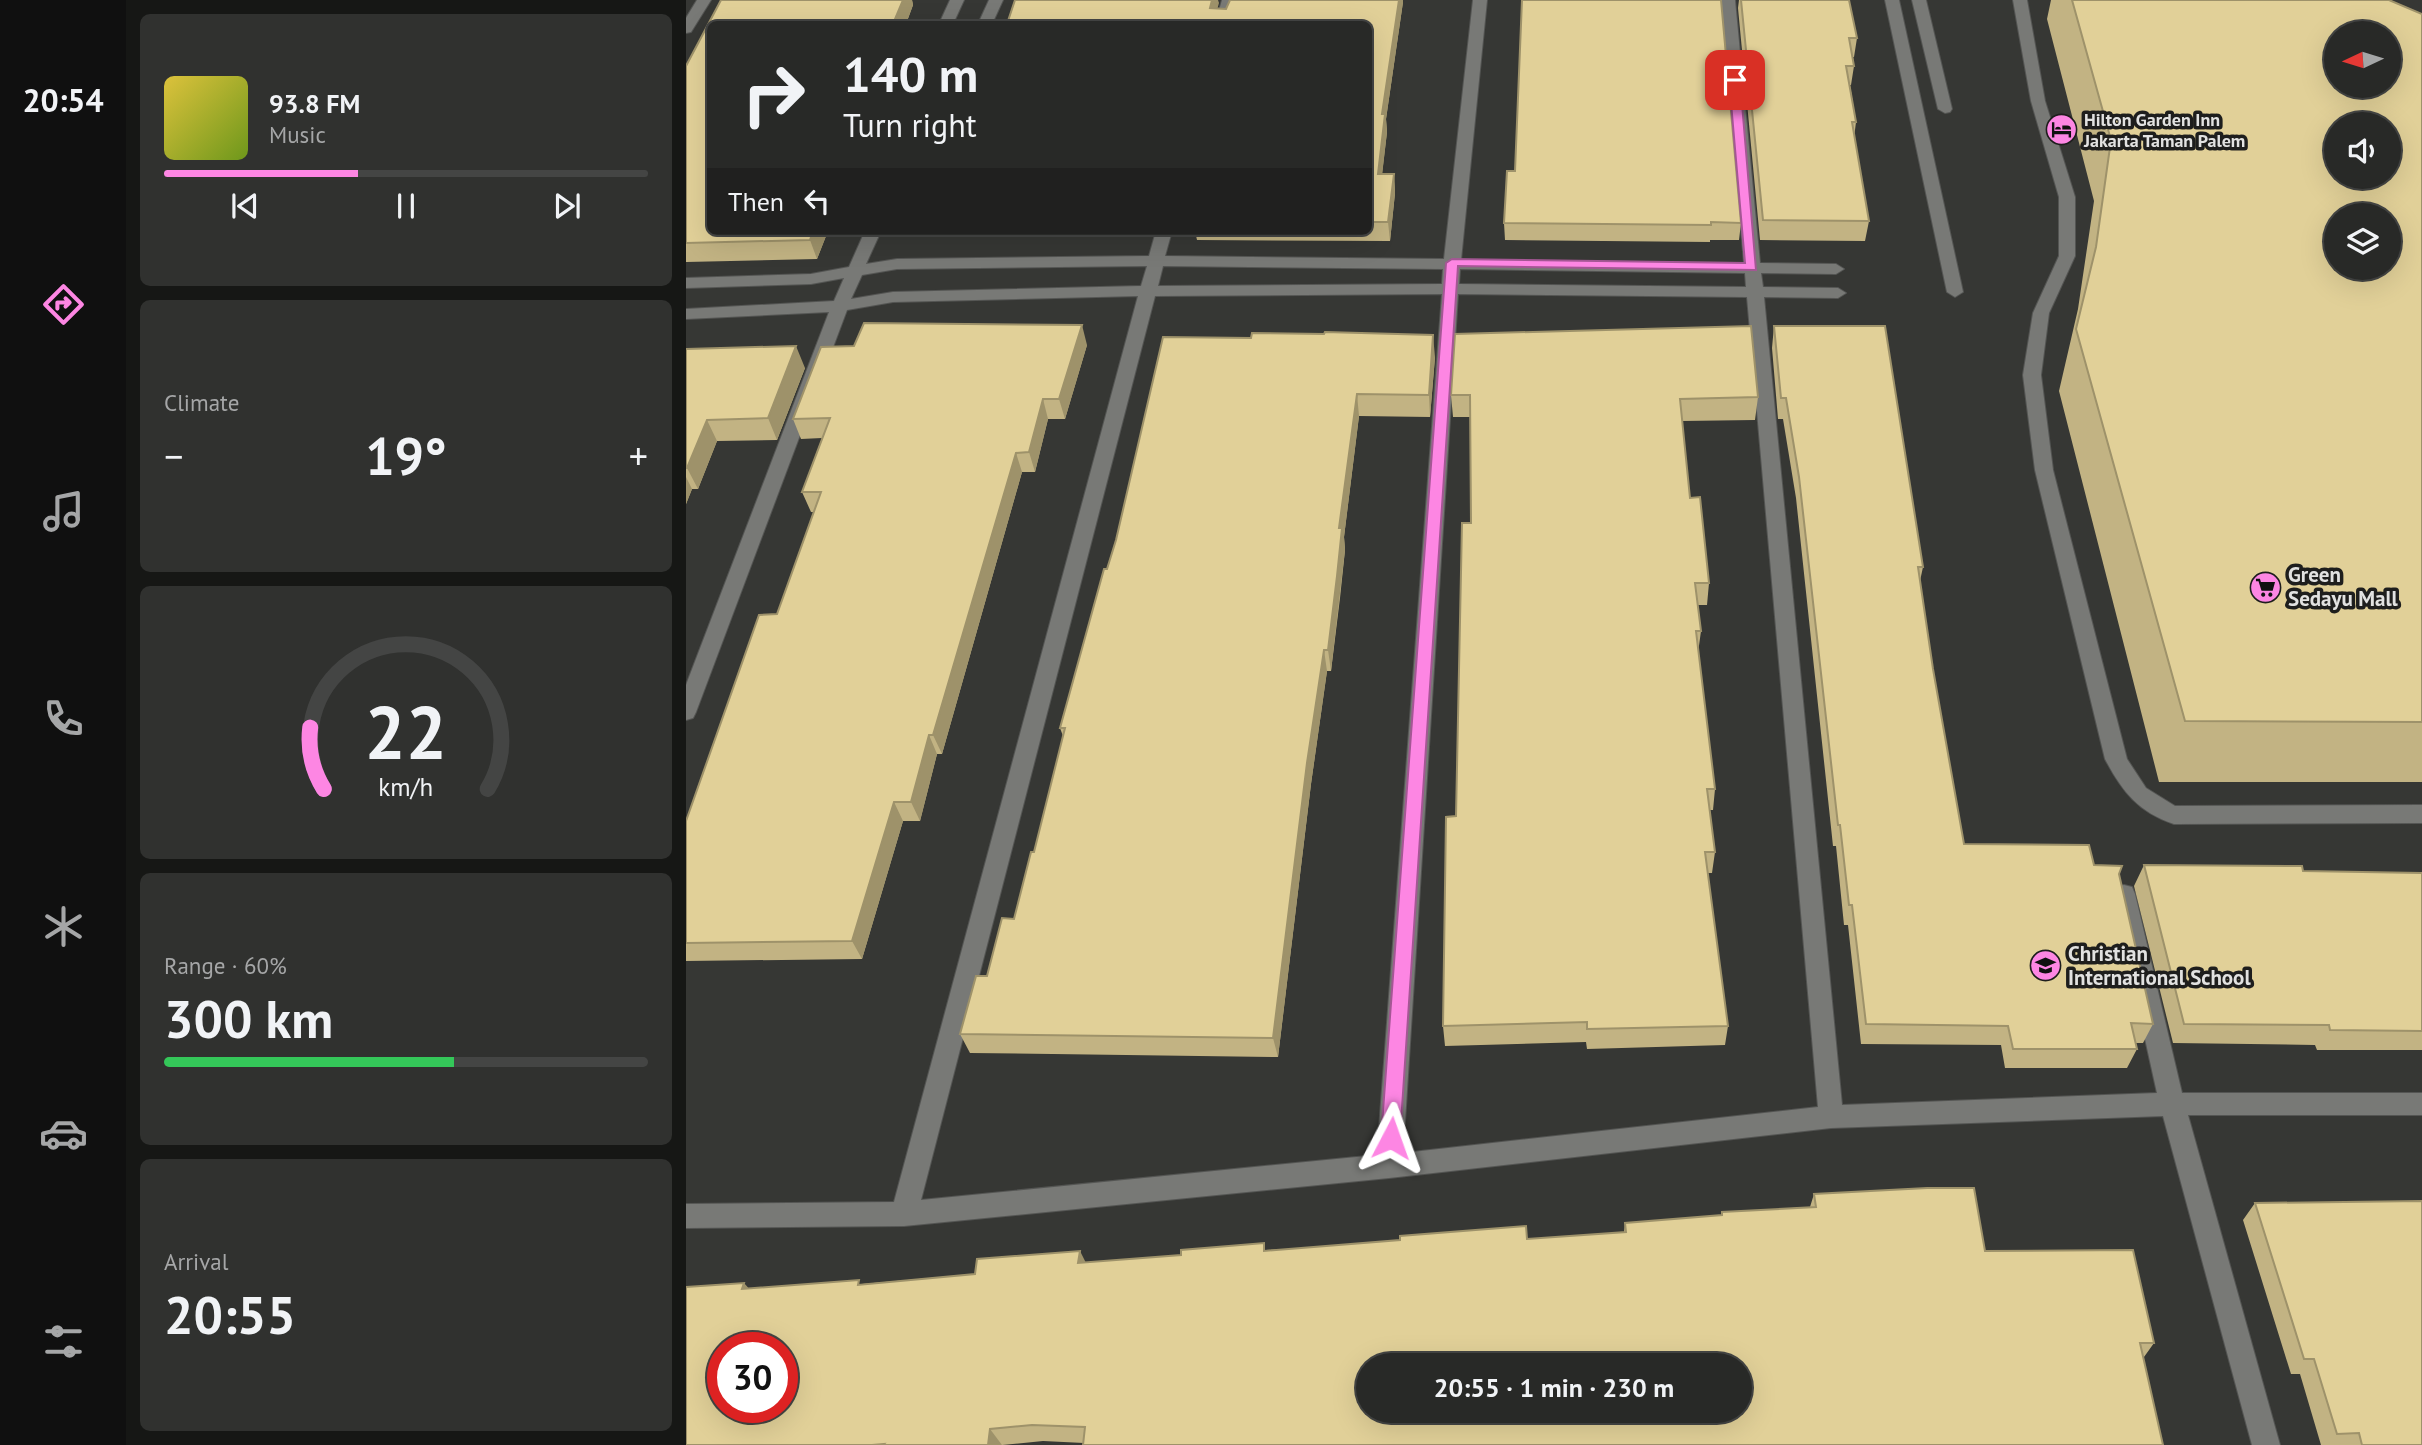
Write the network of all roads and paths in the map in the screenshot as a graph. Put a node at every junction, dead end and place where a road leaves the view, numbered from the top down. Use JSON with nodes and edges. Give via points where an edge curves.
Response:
{"nodes":[{"id":1,"x":704,"y":0,"type":"edge"},
{"id":2,"x":957,"y":0,"type":"edge"},
{"id":3,"x":996,"y":0,"type":"edge"},
{"id":4,"x":1229,"y":0,"type":"edge"},
{"id":5,"x":1480,"y":0,"type":"edge"},
{"id":6,"x":1728,"y":0,"type":"edge"},
{"id":7,"x":1892,"y":0,"type":"edge"},
{"id":8,"x":1919,"y":0,"type":"edge"},
{"id":9,"x":2021,"y":0,"type":"edge"},
{"id":10,"x":947,"y":21,"type":"edge"},
{"id":11,"x":986,"y":21,"type":"edge"},
{"id":12,"x":1223,"y":21,"type":"edge"},
{"id":13,"x":686,"y":29,"type":"edge"},
{"id":14,"x":1945,"y":109,"type":"dead end"},
{"id":15,"x":871,"y":235,"type":"edge"},
{"id":16,"x":1163,"y":235,"type":"edge"},
{"id":17,"x":1155,"y":261,"type":"junction"},
{"id":18,"x":1452,"y":263,"type":"junction"},
{"id":19,"x":1752,"y":267,"type":"junction"},
{"id":20,"x":1836,"y":269,"type":"dead end"},
{"id":21,"x":855,"y":272,"type":"junction"},
{"id":22,"x":686,"y":283,"type":"edge"},
{"id":23,"x":1450,"y":289,"type":"junction"},
{"id":24,"x":1148,"y":291,"type":"junction"},
{"id":25,"x":1955,"y":292,"type":"dead end"},
{"id":26,"x":1754,"y":293,"type":"junction"},
{"id":27,"x":1838,"y":293,"type":"dead end"},
{"id":28,"x":840,"y":306,"type":"junction"},
{"id":29,"x":686,"y":314,"type":"edge"},
{"id":30,"x":686,"y":712,"type":"edge"},
{"id":31,"x":2422,"y":814,"type":"edge"},
{"id":32,"x":2124,"y":894,"type":"edge"},
{"id":33,"x":2175,"y":1104,"type":"junction"},
{"id":34,"x":2422,"y":1104,"type":"edge"},
{"id":35,"x":1831,"y":1117,"type":"junction"},
{"id":36,"x":1389,"y":1166,"type":"junction"},
{"id":37,"x":904,"y":1214,"type":"junction"},
{"id":38,"x":686,"y":1216,"type":"edge"},
{"id":39,"x":2266,"y":1445,"type":"edge"}],
"edges":[{"from":1,"to":13,"type":"street"},
{"from":2,"to":10,"type":"street"},
{"from":3,"to":11,"type":"street"},
{"from":4,"to":12,"type":"street"},
{"from":5,"to":18,"type":"street"},
{"from":6,"to":19,"type":"street"},
{"from":7,"to":25,"type":"street"},
{"from":8,"to":14,"type":"street"},
{"from":9,"to":31,"type":"street","via":[[2038,101],[2067,197],[2067,256],[2041,313],[2032,375],[2044,470],[2116,759],[2132,788],[2151,807],[2174,816]]},
{"from":15,"to":21,"type":"street"},
{"from":16,"to":17,"type":"street"},
{"from":17,"to":18,"type":"street"},
{"from":17,"to":21,"type":"street","via":[[897,264]]},
{"from":17,"to":24,"type":"street"},
{"from":18,"to":19,"type":"street"},
{"from":18,"to":23,"type":"street"},
{"from":19,"to":20,"type":"street"},
{"from":19,"to":26,"type":"street"},
{"from":21,"to":22,"type":"street","via":[[811,279]]},
{"from":21,"to":28,"type":"street"},
{"from":23,"to":24,"type":"street"},
{"from":23,"to":26,"type":"street"},
{"from":23,"to":36,"type":"street"},
{"from":24,"to":28,"type":"street","via":[[893,297]]},
{"from":24,"to":37,"type":"street"},
{"from":26,"to":27,"type":"street"},
{"from":26,"to":35,"type":"street"},
{"from":28,"to":29,"type":"street"},
{"from":28,"to":30,"type":"street"},
{"from":32,"to":33,"type":"street","via":[[2159,1054]]},
{"from":33,"to":34,"type":"street"},
{"from":33,"to":35,"type":"street"},
{"from":33,"to":39,"type":"street"},
{"from":35,"to":36,"type":"street"},
{"from":36,"to":37,"type":"street"},
{"from":37,"to":38,"type":"street"}]}
